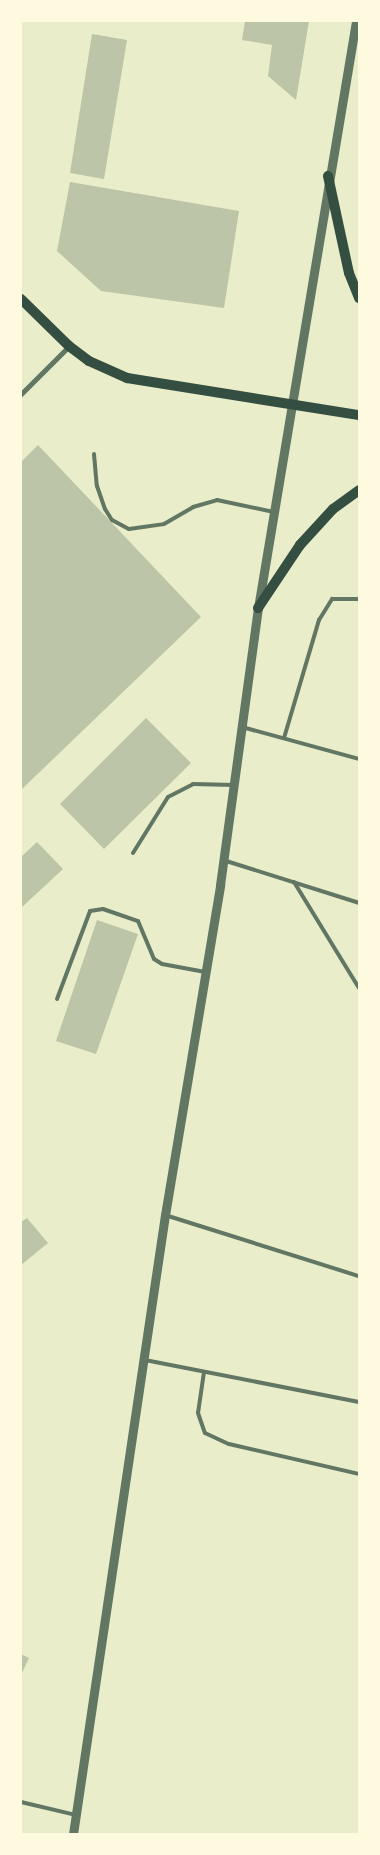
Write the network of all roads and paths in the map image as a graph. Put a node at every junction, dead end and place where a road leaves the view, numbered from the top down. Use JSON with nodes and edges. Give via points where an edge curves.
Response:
{"nodes":[{"id":1,"x":356,"y":21,"type":"edge"},
{"id":2,"x":328,"y":176,"type":"junction"},
{"id":3,"x":359,"y":298,"type":"edge"},
{"id":4,"x":21,"y":299,"type":"edge"},
{"id":5,"x":69,"y":346,"type":"junction"},
{"id":6,"x":21,"y":394,"type":"edge"},
{"id":7,"x":292,"y":406,"type":"junction"},
{"id":8,"x":359,"y":415,"type":"edge"},
{"id":9,"x":94,"y":454,"type":"dead end"},
{"id":10,"x":359,"y":490,"type":"edge"},
{"id":11,"x":274,"y":512,"type":"junction"},
{"id":12,"x":359,"y":599,"type":"edge"},
{"id":13,"x":258,"y":608,"type":"junction"},
{"id":14,"x":242,"y":727,"type":"junction"},
{"id":15,"x":284,"y":738,"type":"junction"},
{"id":16,"x":359,"y":759,"type":"edge"},
{"id":17,"x":234,"y":785,"type":"junction"},
{"id":18,"x":133,"y":853,"type":"dead end"},
{"id":19,"x":223,"y":860,"type":"junction"},
{"id":20,"x":294,"y":882,"type":"junction"},
{"id":21,"x":359,"y":903,"type":"edge"},
{"id":22,"x":205,"y":972,"type":"junction"},
{"id":23,"x":359,"y":988,"type":"edge"},
{"id":24,"x":57,"y":998,"type":"dead end"},
{"id":25,"x":165,"y":1215,"type":"junction"},
{"id":26,"x":359,"y":1276,"type":"edge"},
{"id":27,"x":144,"y":1360,"type":"junction"},
{"id":28,"x":204,"y":1372,"type":"junction"},
{"id":29,"x":359,"y":1402,"type":"edge"},
{"id":30,"x":359,"y":1474,"type":"edge"},
{"id":31,"x":21,"y":1802,"type":"edge"},
{"id":32,"x":76,"y":1815,"type":"junction"},
{"id":33,"x":73,"y":1834,"type":"edge"}],
"edges":[{"from":1,"to":2,"type":"street"},
{"from":2,"to":3,"type":"main road","via":[[350,273]]},
{"from":2,"to":7,"type":"street"},
{"from":4,"to":5,"type":"main road"},
{"from":5,"to":6,"type":"street"},
{"from":5,"to":7,"type":"main road","via":[[89,361],[127,378]]},
{"from":7,"to":8,"type":"main road"},
{"from":7,"to":11,"type":"street"},
{"from":9,"to":11,"type":"lane","via":[[97,486],[105,509],[112,520],[129,529],[164,524],[193,507],[217,500]]},
{"from":10,"to":13,"type":"main road","via":[[333,509],[300,545]]},
{"from":11,"to":13,"type":"street"},
{"from":12,"to":15,"type":"lane","via":[[332,599],[319,620]]},
{"from":13,"to":14,"type":"street"},
{"from":14,"to":15,"type":"lane"},
{"from":14,"to":17,"type":"street"},
{"from":15,"to":16,"type":"lane"},
{"from":17,"to":18,"type":"lane","via":[[193,784],[168,797]]},
{"from":17,"to":19,"type":"street"},
{"from":19,"to":20,"type":"lane"},
{"from":19,"to":22,"type":"street"},
{"from":20,"to":21,"type":"lane"},
{"from":20,"to":23,"type":"lane"},
{"from":22,"to":24,"type":"lane","via":[[162,964],[154,959],[138,921],[103,909],[90,911]]},
{"from":22,"to":25,"type":"street"},
{"from":25,"to":26,"type":"lane"},
{"from":25,"to":27,"type":"street"},
{"from":27,"to":28,"type":"lane"},
{"from":27,"to":32,"type":"street"},
{"from":28,"to":29,"type":"lane"},
{"from":28,"to":30,"type":"lane","via":[[198,1413],[205,1433],[229,1444]]},
{"from":31,"to":32,"type":"lane"},
{"from":32,"to":33,"type":"street"}]}
